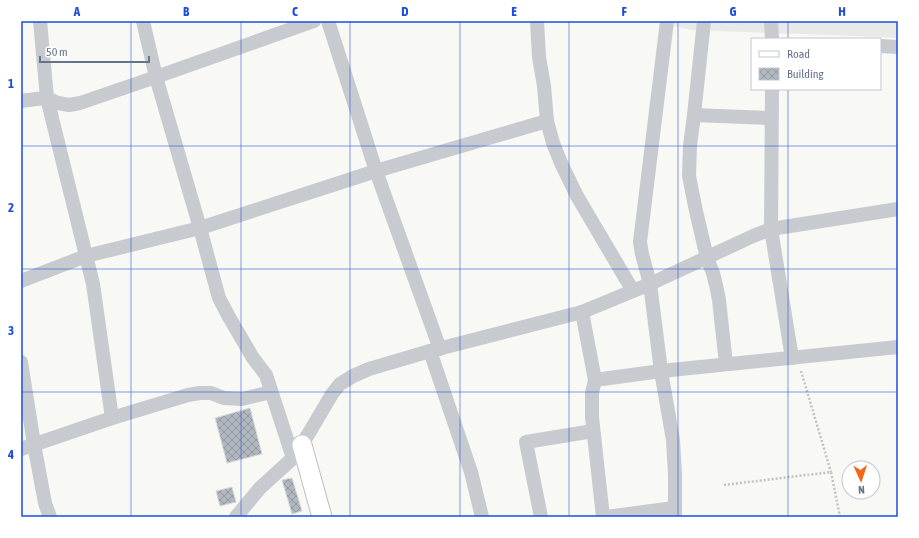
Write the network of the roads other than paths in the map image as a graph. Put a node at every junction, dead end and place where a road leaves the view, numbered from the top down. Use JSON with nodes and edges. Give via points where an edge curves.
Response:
{"nodes":[{"id":1,"x":40,"y":21,"type":"edge"},
{"id":2,"x":143,"y":21,"type":"edge"},
{"id":3,"x":314,"y":21,"type":"edge"},
{"id":4,"x":328,"y":21,"type":"edge"},
{"id":5,"x":536,"y":21,"type":"edge"},
{"id":6,"x":666,"y":21,"type":"edge"},
{"id":7,"x":704,"y":21,"type":"edge"},
{"id":8,"x":771,"y":21,"type":"edge"},
{"id":9,"x":772,"y":38,"type":"edge"},
{"id":10,"x":881,"y":46,"type":"edge"},
{"id":11,"x":898,"y":47,"type":"edge"},
{"id":12,"x":156,"y":78,"type":"junction"},
{"id":13,"x":772,"y":90,"type":"edge"},
{"id":14,"x":47,"y":98,"type":"junction"},
{"id":15,"x":21,"y":101,"type":"edge"},
{"id":16,"x":694,"y":114,"type":"junction"},
{"id":17,"x":772,"y":118,"type":"junction"},
{"id":18,"x":547,"y":121,"type":"junction"},
{"id":19,"x":376,"y":171,"type":"junction"},
{"id":20,"x":898,"y":209,"type":"edge"},
{"id":21,"x":200,"y":228,"type":"junction"},
{"id":22,"x":771,"y":229,"type":"junction"},
{"id":23,"x":86,"y":256,"type":"junction"},
{"id":24,"x":707,"y":258,"type":"junction"},
{"id":25,"x":21,"y":281,"type":"edge"},
{"id":26,"x":650,"y":284,"type":"junction"},
{"id":27,"x":633,"y":291,"type":"junction"},
{"id":28,"x":582,"y":312,"type":"junction"},
{"id":29,"x":898,"y":346,"type":"edge"},
{"id":30,"x":435,"y":350,"type":"junction"},
{"id":31,"x":794,"y":357,"type":"junction"},
{"id":32,"x":21,"y":362,"type":"edge"},
{"id":33,"x":726,"y":364,"type":"junction"},
{"id":34,"x":661,"y":371,"type":"junction"},
{"id":35,"x":595,"y":380,"type":"junction"},
{"id":36,"x":271,"y":392,"type":"junction"},
{"id":37,"x":112,"y":418,"type":"junction"},
{"id":38,"x":593,"y":431,"type":"junction"},
{"id":39,"x":28,"y":447,"type":"edge"},
{"id":40,"x":297,"y":452,"type":"junction"},
{"id":41,"x":674,"y":512,"type":"edge"},
{"id":42,"x":50,"y":517,"type":"edge"},
{"id":43,"x":236,"y":517,"type":"edge"},
{"id":44,"x":322,"y":517,"type":"edge"},
{"id":45,"x":482,"y":517,"type":"edge"},
{"id":46,"x":541,"y":517,"type":"edge"},
{"id":47,"x":605,"y":517,"type":"edge"}],
"edges":[{"from":1,"to":14,"type":"street"},
{"from":2,"to":12,"type":"street"},
{"from":3,"to":12,"type":"street"},
{"from":4,"to":19,"type":"street"},
{"from":5,"to":18,"type":"street"},
{"from":6,"to":26,"type":"street","via":[[640,242]]},
{"from":7,"to":16,"type":"street"},
{"from":8,"to":9,"type":"street"},
{"from":10,"to":11,"type":"street"},
{"from":12,"to":14,"type":"street","via":[[80,103],[69,105]]},
{"from":12,"to":21,"type":"street"},
{"from":13,"to":17,"type":"street"},
{"from":14,"to":15,"type":"street"},
{"from":14,"to":23,"type":"street"},
{"from":16,"to":17,"type":"street"},
{"from":16,"to":24,"type":"street","via":[[689,176]]},
{"from":17,"to":22,"type":"street"},
{"from":18,"to":19,"type":"street"},
{"from":18,"to":27,"type":"street","via":[[561,163],[577,196]]},
{"from":19,"to":21,"type":"street"},
{"from":19,"to":30,"type":"street"},
{"from":20,"to":22,"type":"street"},
{"from":21,"to":23,"type":"street"},
{"from":21,"to":36,"type":"street","via":[[219,298],[266,375]]},
{"from":22,"to":24,"type":"street"},
{"from":22,"to":31,"type":"street"},
{"from":23,"to":25,"type":"street"},
{"from":23,"to":37,"type":"street","via":[[93,284]]},
{"from":24,"to":26,"type":"street"},
{"from":24,"to":33,"type":"street","via":[[719,300]]},
{"from":26,"to":27,"type":"street"},
{"from":26,"to":34,"type":"street"},
{"from":27,"to":28,"type":"street"},
{"from":28,"to":30,"type":"street"},
{"from":28,"to":35,"type":"street"},
{"from":29,"to":31,"type":"street"},
{"from":30,"to":40,"type":"street","via":[[369,369],[340,384]]},
{"from":30,"to":45,"type":"street"},
{"from":31,"to":33,"type":"street"},
{"from":32,"to":39,"type":"street"},
{"from":33,"to":34,"type":"street"},
{"from":34,"to":35,"type":"street"},
{"from":34,"to":41,"type":"street","via":[[673,440]]},
{"from":35,"to":38,"type":"street","via":[[591,404]]},
{"from":36,"to":37,"type":"street","via":[[242,398],[224,398],[200,392]]},
{"from":36,"to":40,"type":"street"},
{"from":37,"to":39,"type":"street"},
{"from":38,"to":46,"type":"street","via":[[526,442]]},
{"from":38,"to":47,"type":"street"},
{"from":39,"to":42,"type":"street"},
{"from":40,"to":43,"type":"street","via":[[260,488]]},
{"from":40,"to":44,"type":"main road"},
{"from":41,"to":47,"type":"street"}]}
